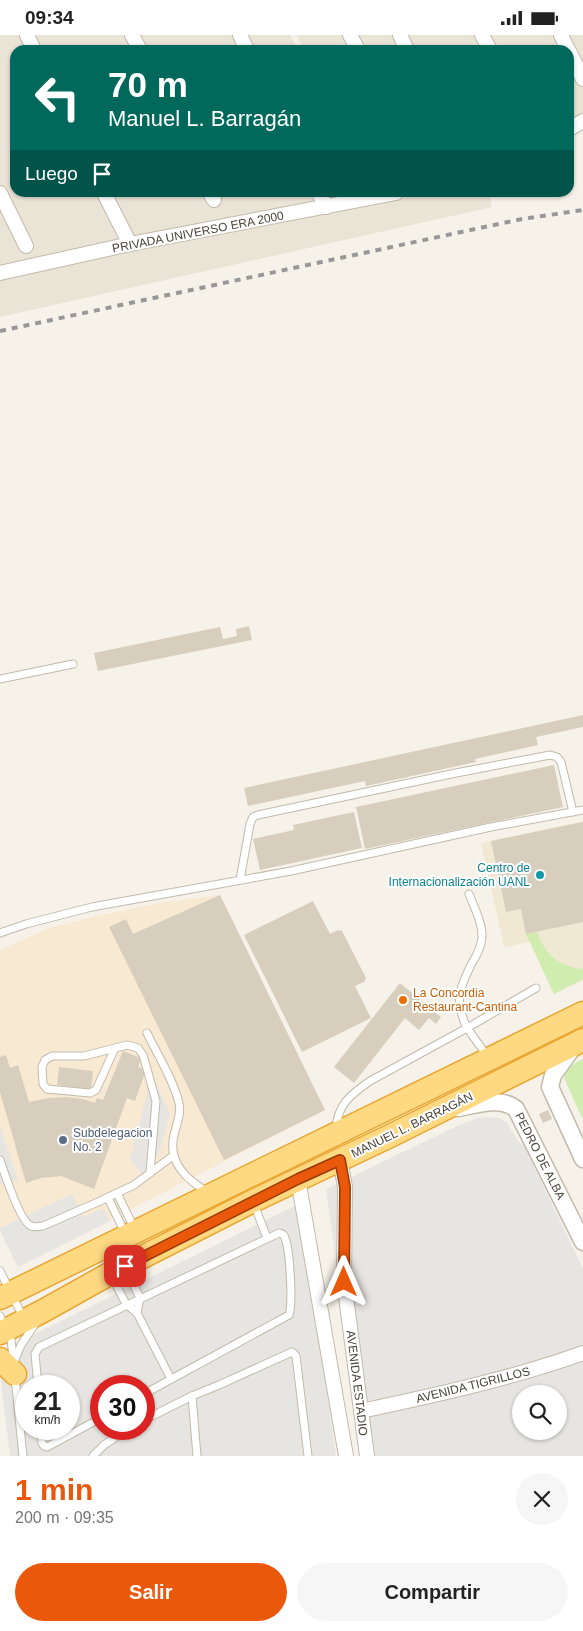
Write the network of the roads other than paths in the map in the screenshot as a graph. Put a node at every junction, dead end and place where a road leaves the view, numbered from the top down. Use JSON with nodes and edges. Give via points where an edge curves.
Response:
{"nodes":[{"id":1,"x":574,"y":60,"type":"edge"},
{"id":2,"x":583,"y":79,"type":"edge"},
{"id":3,"x":0,"y":193,"type":"edge"},
{"id":4,"x":106,"y":197,"type":"edge"},
{"id":5,"x":321,"y":197,"type":"edge"},
{"id":6,"x":376,"y":197,"type":"edge"},
{"id":7,"x":326,"y":207,"type":"junction"},
{"id":8,"x":130,"y":244,"type":"junction"},
{"id":9,"x":26,"y":246,"type":"dead end"},
{"id":10,"x":0,"y":273,"type":"edge"},
{"id":11,"x":73,"y":664,"type":"dead end"},
{"id":12,"x":0,"y":679,"type":"edge"},
{"id":13,"x":583,"y":810,"type":"edge"},
{"id":14,"x":573,"y":812,"type":"junction"},
{"id":15,"x":240,"y":880,"type":"junction"},
{"id":16,"x":469,"y":894,"type":"dead end"},
{"id":17,"x":0,"y":933,"type":"edge"},
{"id":18,"x":536,"y":988,"type":"dead end"},
{"id":19,"x":583,"y":1013,"type":"edge"},
{"id":20,"x":467,"y":1028,"type":"junction"},
{"id":21,"x":147,"y":1033,"type":"dead end"},
{"id":22,"x":579,"y":1042,"type":"edge"},
{"id":23,"x":115,"y":1048,"type":"junction"},
{"id":24,"x":490,"y":1059,"type":"junction"},
{"id":25,"x":444,"y":1109,"type":"junction"},
{"id":26,"x":335,"y":1135,"type":"junction"},
{"id":27,"x":174,"y":1155,"type":"junction"},
{"id":28,"x":583,"y":1159,"type":"edge"},
{"id":29,"x":0,"y":1160,"type":"edge"},
{"id":30,"x":340,"y":1160,"type":"junction"},
{"id":31,"x":2,"y":1173,"type":"edge"},
{"id":32,"x":150,"y":1173,"type":"junction"},
{"id":33,"x":298,"y":1179,"type":"junction"},
{"id":34,"x":117,"y":1193,"type":"junction"},
{"id":35,"x":213,"y":1195,"type":"junction"},
{"id":36,"x":108,"y":1198,"type":"junction"},
{"id":37,"x":253,"y":1201,"type":"junction"},
{"id":38,"x":132,"y":1234,"type":"junction"},
{"id":39,"x":267,"y":1238,"type":"junction"},
{"id":40,"x":583,"y":1242,"type":"edge"},
{"id":41,"x":118,"y":1270,"type":"junction"},
{"id":42,"x":0,"y":1271,"type":"edge"},
{"id":43,"x":140,"y":1298,"type":"junction"},
{"id":44,"x":126,"y":1304,"type":"junction"},
{"id":45,"x":43,"y":1311,"type":"junction"},
{"id":46,"x":137,"y":1313,"type":"junction"},
{"id":47,"x":5,"y":1314,"type":"edge"},
{"id":48,"x":583,"y":1353,"type":"edge"},
{"id":49,"x":10,"y":1365,"type":"edge"},
{"id":50,"x":37,"y":1375,"type":"edge"},
{"id":51,"x":171,"y":1379,"type":"junction"},
{"id":52,"x":155,"y":1388,"type":"edge"},
{"id":53,"x":192,"y":1396,"type":"junction"},
{"id":54,"x":361,"y":1411,"type":"junction"},
{"id":55,"x":155,"y":1414,"type":"edge"},
{"id":56,"x":42,"y":1440,"type":"edge"},
{"id":57,"x":61,"y":1440,"type":"edge"},
{"id":58,"x":112,"y":1440,"type":"edge"},
{"id":59,"x":23,"y":1456,"type":"edge"},
{"id":60,"x":93,"y":1456,"type":"edge"},
{"id":61,"x":197,"y":1456,"type":"edge"},
{"id":62,"x":308,"y":1456,"type":"edge"},
{"id":63,"x":346,"y":1456,"type":"edge"},
{"id":64,"x":367,"y":1456,"type":"edge"}],
"edges":[{"from":1,"to":2,"type":"street"},
{"from":3,"to":9,"type":"street"},
{"from":4,"to":8,"type":"street"},
{"from":5,"to":7,"type":"street"},
{"from":6,"to":7,"type":"street","name":"PRIVADA UNIVERSO ERA 2000"},
{"from":7,"to":8,"type":"street","name":"PRIVADA UNIVERSO ERA 2000"},
{"from":8,"to":10,"type":"street","name":"PRIVADA UNIVERSO ERA 2000"},
{"from":11,"to":12,"type":"lane"},
{"from":13,"to":14,"type":"lane"},
{"from":14,"to":15,"type":"lane"},
{"from":14,"to":15,"type":"lane","via":[[557,757],[550,755],[456,773],[253,817]]},
{"from":15,"to":17,"type":"lane","via":[[92,907]]},
{"from":16,"to":20,"type":"lane","via":[[482,936],[458,1005]]},
{"from":18,"to":20,"type":"lane"},
{"from":19,"to":24,"type":"highway","name":"MANUEL L. BARRAGÁN"},
{"from":20,"to":24,"type":"lane"},
{"from":20,"to":26,"type":"lane","via":[[356,1091],[336,1117]]},
{"from":21,"to":27,"type":"lane","via":[[180,1106],[173,1141]]},
{"from":22,"to":25,"type":"highway","name":"MANUEL L. BARRAGÁN"},
{"from":22,"to":28,"type":"street","via":[[552,1075],[550,1087]]},
{"from":23,"to":23,"type":"lane","via":[[96,1090],[90,1093],[53,1091],[43,1084],[45,1059],[52,1056],[84,1057]]},
{"from":23,"to":32,"type":"lane","via":[[127,1045],[138,1048],[156,1101]]},
{"from":24,"to":26,"type":"highway","name":"MANUEL L. BARRAGÁN"},
{"from":25,"to":30,"type":"highway","name":"MANUEL L. BARRAGÁN"},
{"from":25,"to":40,"type":"street","name":"PEDRO DE ALBA","via":[[507,1103],[516,1109]]},
{"from":26,"to":35,"type":"highway","name":"MANUEL L. BARRAGÁN"},
{"from":27,"to":32,"type":"lane"},
{"from":27,"to":35,"type":"lane","via":[[188,1178]]},
{"from":29,"to":31,"type":"lane"},
{"from":30,"to":33,"type":"highway","name":"MANUEL L. BARRAGÁN"},
{"from":30,"to":54,"type":"street","name":"AVENIDA ESTADIO","via":[[345,1187],[344,1282]]},
{"from":31,"to":36,"type":"lane","via":[[24,1219],[31,1226],[43,1226]]},
{"from":32,"to":34,"type":"lane"},
{"from":33,"to":37,"type":"highway","name":"MANUEL L. BARRAGÁN"},
{"from":33,"to":63,"type":"street"},
{"from":34,"to":36,"type":"lane"},
{"from":34,"to":38,"type":"lane"},
{"from":35,"to":38,"type":"highway","name":"MANUEL L. BARRAGÁN"},
{"from":36,"to":38,"type":"lane"},
{"from":37,"to":39,"type":"lane"},
{"from":37,"to":41,"type":"highway","name":"MANUEL L. BARRAGÁN"},
{"from":38,"to":47,"type":"highway","name":"MANUEL L. BARRAGÁN"},
{"from":39,"to":43,"type":"lane"},
{"from":39,"to":51,"type":"lane","via":[[279,1233],[285,1237],[290,1289],[288,1315]]},
{"from":41,"to":43,"type":"lane"},
{"from":41,"to":44,"type":"lane"},
{"from":41,"to":45,"type":"highway","name":"MANUEL L. BARRAGÁN"},
{"from":41,"to":47,"type":"highway","via":[[89,1275]]},
{"from":42,"to":47,"type":"lane"},
{"from":43,"to":44,"type":"lane"},
{"from":43,"to":46,"type":"lane"},
{"from":44,"to":46,"type":"lane"},
{"from":44,"to":50,"type":"lane","via":[[38,1348],[35,1354]]},
{"from":45,"to":47,"type":"highway","name":"MANUEL L. BARRAGÁN"},
{"from":45,"to":49,"type":"lane"},
{"from":46,"to":51,"type":"lane"},
{"from":47,"to":49,"type":"lane"},
{"from":48,"to":54,"type":"street","name":"AVENIDA TIGRILLOS","via":[[470,1388]]},
{"from":49,"to":59,"type":"lane"},
{"from":51,"to":52,"type":"lane"},
{"from":53,"to":55,"type":"lane"},
{"from":53,"to":61,"type":"lane"},
{"from":53,"to":62,"type":"lane","via":[[292,1351],[297,1359]]},
{"from":54,"to":64,"type":"street","name":"AVENIDA ESTADIO"},
{"from":56,"to":57,"type":"lane","via":[[44,1447]]},
{"from":58,"to":60,"type":"lane"}]}
